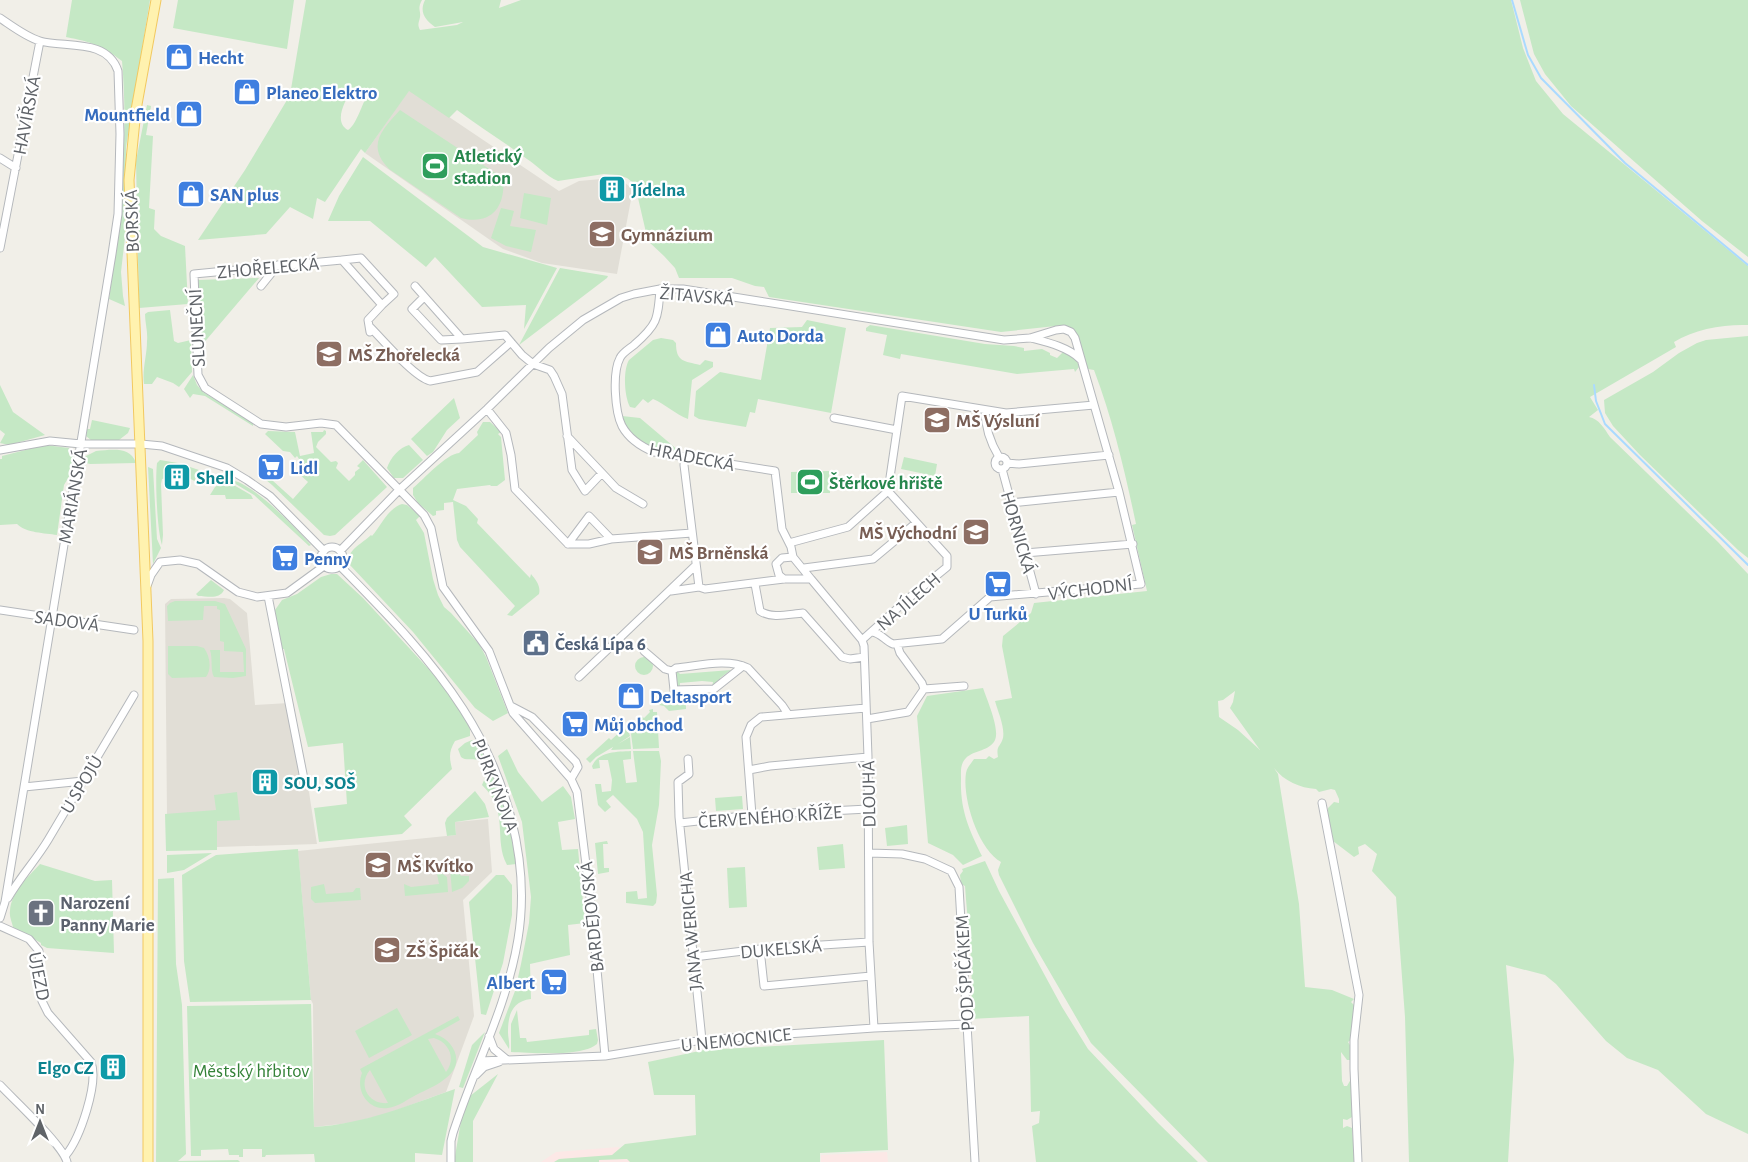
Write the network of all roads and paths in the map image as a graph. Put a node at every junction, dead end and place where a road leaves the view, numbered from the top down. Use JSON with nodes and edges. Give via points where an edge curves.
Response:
{"nodes":[{"id":1,"x":156,"y":0,"type":"edge"},
{"id":2,"x":0,"y":18,"type":"edge"},
{"id":3,"x":40,"y":41,"type":"junction"},
{"id":4,"x":0,"y":158,"type":"edge"},
{"id":5,"x":16,"y":168,"type":"junction"},
{"id":6,"x":0,"y":248,"type":"edge"},
{"id":7,"x":342,"y":260,"type":"junction"},
{"id":8,"x":278,"y":265,"type":"junction"},
{"id":9,"x":194,"y":274,"type":"joint"},
{"id":10,"x":261,"y":286,"type":"dead end"},
{"id":11,"x":414,"y":286,"type":"dead end"},
{"id":12,"x":660,"y":289,"type":"junction"},
{"id":13,"x":424,"y":297,"type":"junction"},
{"id":14,"x":382,"y":305,"type":"junction"},
{"id":15,"x":1030,"y":338,"type":"junction"},
{"id":16,"x":1075,"y":338,"type":"junction"},
{"id":17,"x":462,"y":339,"type":"junction"},
{"id":18,"x":511,"y":342,"type":"junction"},
{"id":19,"x":1066,"y":350,"type":"junction"},
{"id":20,"x":1081,"y":360,"type":"junction"},
{"id":21,"x":533,"y":364,"type":"junction"},
{"id":22,"x":1094,"y":405,"type":"junction"},
{"id":23,"x":487,"y":409,"type":"junction"},
{"id":24,"x":985,"y":410,"type":"junction"},
{"id":25,"x":834,"y":418,"type":"dead end"},
{"id":26,"x":897,"y":430,"type":"junction"},
{"id":27,"x":567,"y":436,"type":"junction"},
{"id":28,"x":81,"y":444,"type":"junction"},
{"id":29,"x":141,"y":444,"type":"junction"},
{"id":30,"x":0,"y":450,"type":"edge"},
{"id":31,"x":1109,"y":455,"type":"junction"},
{"id":32,"x":999,"y":456,"type":"junction"},
{"id":33,"x":685,"y":457,"type":"junction"},
{"id":34,"x":1007,"y":463,"type":"junction"},
{"id":35,"x":1002,"y":469,"type":"junction"},
{"id":36,"x":602,"y":473,"type":"junction"},
{"id":37,"x":400,"y":489,"type":"junction"},
{"id":38,"x":888,"y":491,"type":"junction"},
{"id":39,"x":1119,"y":492,"type":"junction"},
{"id":40,"x":1010,"y":502,"type":"junction"},
{"id":41,"x":643,"y":504,"type":"dead end"},
{"id":42,"x":916,"y":523,"type":"junction"},
{"id":43,"x":692,"y":533,"type":"junction"},
{"id":44,"x":611,"y":538,"type":"junction"},
{"id":45,"x":789,"y":543,"type":"junction"},
{"id":46,"x":568,"y":544,"type":"junction"},
{"id":47,"x":1133,"y":544,"type":"junction"},
{"id":48,"x":324,"y":551,"type":"junction"},
{"id":49,"x":340,"y":551,"type":"junction"},
{"id":50,"x":1025,"y":553,"type":"junction"},
{"id":51,"x":793,"y":557,"type":"junction"},
{"id":52,"x":324,"y":566,"type":"junction"},
{"id":53,"x":340,"y":566,"type":"junction"},
{"id":54,"x":696,"y":566,"type":"junction"},
{"id":55,"x":804,"y":568,"type":"junction"},
{"id":56,"x":784,"y":578,"type":"junction"},
{"id":57,"x":811,"y":579,"type":"junction"},
{"id":58,"x":755,"y":584,"type":"junction"},
{"id":59,"x":146,"y":586,"type":"junction"},
{"id":60,"x":699,"y":587,"type":"junction"},
{"id":61,"x":671,"y":591,"type":"junction"},
{"id":62,"x":1036,"y":594,"type":"junction"},
{"id":63,"x":268,"y":596,"type":"junction"},
{"id":64,"x":0,"y":610,"type":"edge"},
{"id":65,"x":51,"y":618,"type":"junction"},
{"id":66,"x":134,"y":630,"type":"dead end"},
{"id":67,"x":872,"y":632,"type":"junction"},
{"id":68,"x":862,"y":640,"type":"junction"},
{"id":69,"x":897,"y":644,"type":"junction"},
{"id":70,"x":644,"y":651,"type":"dead end"},
{"id":71,"x":864,"y":657,"type":"junction"},
{"id":72,"x":743,"y":666,"type":"junction"},
{"id":73,"x":672,"y":671,"type":"junction"},
{"id":74,"x":579,"y":677,"type":"dead end"},
{"id":75,"x":964,"y":686,"type":"dead end"},
{"id":76,"x":924,"y":689,"type":"junction"},
{"id":77,"x":134,"y":695,"type":"dead end"},
{"id":78,"x":510,"y":706,"type":"junction"},
{"id":79,"x":866,"y":708,"type":"junction"},
{"id":80,"x":788,"y":714,"type":"junction"},
{"id":81,"x":867,"y":718,"type":"junction"},
{"id":82,"x":868,"y":757,"type":"junction"},
{"id":83,"x":688,"y":759,"type":"dead end"},
{"id":84,"x":749,"y":770,"type":"junction"},
{"id":85,"x":304,"y":779,"type":"dead end"},
{"id":86,"x":571,"y":779,"type":"junction"},
{"id":87,"x":83,"y":781,"type":"junction"},
{"id":88,"x":24,"y":787,"type":"junction"},
{"id":89,"x":1322,"y":803,"type":"dead end"},
{"id":90,"x":868,"y":809,"type":"junction"},
{"id":91,"x":752,"y":815,"type":"junction"},
{"id":92,"x":680,"y":823,"type":"junction"},
{"id":93,"x":869,"y":853,"type":"junction"},
{"id":94,"x":5,"y":902,"type":"junction"},
{"id":95,"x":0,"y":918,"type":"edge"},
{"id":96,"x":0,"y":926,"type":"edge"},
{"id":97,"x":869,"y":942,"type":"junction"},
{"id":98,"x":760,"y":949,"type":"junction"},
{"id":99,"x":694,"y":957,"type":"junction"},
{"id":100,"x":871,"y":976,"type":"junction"},
{"id":101,"x":967,"y":1024,"type":"junction"},
{"id":102,"x":874,"y":1028,"type":"junction"},
{"id":103,"x":489,"y":1036,"type":"junction"},
{"id":104,"x":702,"y":1040,"type":"junction"},
{"id":105,"x":606,"y":1056,"type":"junction"},
{"id":106,"x":506,"y":1059,"type":"junction"},
{"id":107,"x":480,"y":1061,"type":"junction"},
{"id":108,"x":474,"y":1077,"type":"junction"},
{"id":109,"x":0,"y":1084,"type":"edge"},
{"id":110,"x":66,"y":1159,"type":"edge"},
{"id":111,"x":148,"y":1162,"type":"edge"},
{"id":112,"x":450,"y":1162,"type":"edge"},
{"id":113,"x":975,"y":1162,"type":"edge"},
{"id":114,"x":1358,"y":1162,"type":"edge"}],
"edges":[{"from":1,"to":29,"type":"main road","name":"BORSKÁ","via":[[136,110],[129,180]]},
{"from":2,"to":3,"type":"street"},
{"from":3,"to":5,"type":"street","name":"HAVÍŘSKÁ"},
{"from":3,"to":28,"type":"street","name":"MARIÁNSKÁ","via":[[86,46],[105,53],[118,71],[118,214]]},
{"from":4,"to":5,"type":"street"},
{"from":5,"to":6,"type":"street","name":"HAVÍŘSKÁ"},
{"from":7,"to":8,"type":"street","name":"ZHOŘELECKÁ"},
{"from":7,"to":14,"type":"street","name":"ZHOŘELECKÁ"},
{"from":7,"to":14,"type":"street","name":"ZHOŘELECKÁ","via":[[362,258],[394,294]]},
{"from":8,"to":9,"type":"street","name":"ZHOŘELECKÁ"},
{"from":8,"to":10,"type":"street"},
{"from":9,"to":37,"type":"street","name":"SLUNEČNÍ","via":[[196,364],[205,388],[261,424],[286,427],[321,423],[336,425]]},
{"from":11,"to":13,"type":"street"},
{"from":12,"to":15,"type":"street","name":"ŽITAVSKÁ","via":[[683,289],[1004,340]]},
{"from":12,"to":21,"type":"street","name":"ŽITAVSKÁ","via":[[622,298],[583,320]]},
{"from":12,"to":33,"type":"street","name":"HRADECKÁ","via":[[658,312],[650,330],[620,357],[616,375],[618,415],[629,436],[642,447]]},
{"from":13,"to":17,"type":"street"},
{"from":13,"to":17,"type":"street","via":[[412,308],[441,340]]},
{"from":14,"to":18,"type":"street","name":"ZHOŘELECKÁ","via":[[368,320],[370,330],[430,381],[477,372]]},
{"from":15,"to":16,"type":"street","name":"ŽITAVSKÁ","via":[[1064,329]]},
{"from":15,"to":19,"type":"street","name":"ŽITAVSKÁ"},
{"from":16,"to":19,"type":"street"},
{"from":16,"to":20,"type":"street"},
{"from":17,"to":18,"type":"street","via":[[504,335]]},
{"from":18,"to":21,"type":"street"},
{"from":19,"to":20,"type":"street","name":"ŽITAVSKÁ"},
{"from":20,"to":22,"type":"street","name":"VÝCHODNÍ"},
{"from":21,"to":23,"type":"street","name":"ŽITAVSKÁ"},
{"from":21,"to":27,"type":"street","via":[[550,370],[554,376],[562,394]]},
{"from":22,"to":24,"type":"street","via":[[1006,413]]},
{"from":22,"to":31,"type":"street","name":"VÝCHODNÍ"},
{"from":23,"to":37,"type":"street","name":"ŽITAVSKÁ"},
{"from":23,"to":46,"type":"street","via":[[506,433],[515,489]]},
{"from":24,"to":26,"type":"street","via":[[902,396]]},
{"from":24,"to":32,"type":"street","name":"HORNICKÁ","via":[[985,423]]},
{"from":25,"to":26,"type":"street"},
{"from":26,"to":38,"type":"street"},
{"from":27,"to":36,"type":"street"},
{"from":27,"to":36,"type":"street","via":[[572,470],[585,491]]},
{"from":28,"to":29,"type":"street"},
{"from":28,"to":30,"type":"street","via":[[50,441]]},
{"from":28,"to":65,"type":"street","name":"MARIÁNSKÁ"},
{"from":29,"to":48,"type":"street","via":[[162,446],[227,468],[270,496]]},
{"from":29,"to":59,"type":"main road","name":"BORSKÁ"},
{"from":31,"to":34,"type":"street"},
{"from":31,"to":39,"type":"street","name":"VÝCHODNÍ"},
{"from":32,"to":34,"type":"street","name":"HORNICKÁ","via":[[1004,457]]},
{"from":32,"to":35,"type":"street","name":"HORNICKÁ","via":[[994,464]]},
{"from":33,"to":43,"type":"street"},
{"from":33,"to":45,"type":"street","name":"HRADECKÁ","via":[[774,471],[782,529]]},
{"from":34,"to":35,"type":"street","name":"HORNICKÁ"},
{"from":35,"to":40,"type":"street","name":"HORNICKÁ"},
{"from":36,"to":41,"type":"street","via":[[616,488]]},
{"from":37,"to":49,"type":"street","name":"ŽITAVSKÁ"},
{"from":37,"to":78,"type":"street","name":"BARDĚJOVSKÁ","via":[[424,515],[431,528],[443,587],[489,651]]},
{"from":38,"to":42,"type":"street","name":"NA JÍLECH"},
{"from":38,"to":45,"type":"street","via":[[848,527]]},
{"from":39,"to":40,"type":"street"},
{"from":39,"to":47,"type":"street","name":"VÝCHODNÍ"},
{"from":40,"to":50,"type":"street","name":"HORNICKÁ"},
{"from":42,"to":55,"type":"street","via":[[873,559]]},
{"from":42,"to":67,"type":"street","name":"NA JÍLECH","via":[[947,556],[947,567]]},
{"from":43,"to":44,"type":"street"},
{"from":43,"to":54,"type":"street"},
{"from":44,"to":46,"type":"street","via":[[589,544]]},
{"from":44,"to":46,"type":"street","via":[[589,516]]},
{"from":45,"to":51,"type":"street"},
{"from":47,"to":50,"type":"street"},
{"from":47,"to":62,"type":"street","name":"VÝCHODNÍ","via":[[1141,584]]},
{"from":48,"to":49,"type":"street","via":[[331,548]]},
{"from":48,"to":52,"type":"street"},
{"from":49,"to":53,"type":"street","via":[[344,558]]},
{"from":50,"to":62,"type":"street","name":"HORNICKÁ"},
{"from":51,"to":55,"type":"street"},
{"from":51,"to":56,"type":"street","via":[[782,558],[776,564],[779,575]]},
{"from":52,"to":53,"type":"street","via":[[331,569]]},
{"from":52,"to":63,"type":"street","via":[[288,593]]},
{"from":53,"to":103,"type":"street","name":"PURKYŇOVA","via":[[390,616],[464,710],[496,774],[510,816],[521,868],[521,913],[509,979]]},
{"from":54,"to":60,"type":"street"},
{"from":54,"to":61,"type":"street"},
{"from":55,"to":57,"type":"street"},
{"from":56,"to":57,"type":"street"},
{"from":56,"to":58,"type":"street"},
{"from":57,"to":68,"type":"street"},
{"from":58,"to":60,"type":"street"},
{"from":58,"to":71,"type":"street","via":[[760,611],[765,615],[803,613],[842,658]]},
{"from":59,"to":63,"type":"street","via":[[160,562],[180,560],[198,564],[238,592]]},
{"from":59,"to":111,"type":"main road","name":"BORSKÁ"},
{"from":60,"to":61,"type":"street"},
{"from":61,"to":74,"type":"street"},
{"from":62,"to":69,"type":"street","name":"VÝCHODNÍ","via":[[990,598],[942,639]]},
{"from":63,"to":85,"type":"street"},
{"from":64,"to":65,"type":"street","name":"SADOVÁ"},
{"from":65,"to":66,"type":"street","name":"SADOVÁ"},
{"from":65,"to":88,"type":"street","name":"MARIÁNSKÁ"},
{"from":67,"to":68,"type":"street","name":"NA JÍLECH"},
{"from":67,"to":69,"type":"street","via":[[887,642]]},
{"from":68,"to":71,"type":"street","name":"DLOUHÁ"},
{"from":69,"to":76,"type":"street"},
{"from":70,"to":73,"type":"street"},
{"from":71,"to":79,"type":"street","name":"DLOUHÁ"},
{"from":72,"to":73,"type":"street","via":[[732,663]]},
{"from":72,"to":73,"type":"street","via":[[714,689],[674,690]]},
{"from":72,"to":80,"type":"street"},
{"from":75,"to":76,"type":"street"},
{"from":76,"to":81,"type":"street","via":[[908,712]]},
{"from":77,"to":87,"type":"street","name":"U SPOJŮ"},
{"from":78,"to":86,"type":"street","name":"BARDĚJOVSKÁ"},
{"from":78,"to":86,"type":"street","name":"BARDĚJOVSKÁ","via":[[532,716],[576,762],[578,767]]},
{"from":79,"to":80,"type":"street"},
{"from":79,"to":81,"type":"street","name":"DLOUHÁ"},
{"from":80,"to":84,"type":"street","via":[[761,717],[751,725],[746,737]]},
{"from":81,"to":82,"type":"street","name":"DLOUHÁ"},
{"from":82,"to":84,"type":"street"},
{"from":82,"to":90,"type":"street","name":"DLOUHÁ"},
{"from":83,"to":92,"type":"street","name":"ČERVENÉHO KŘÍŽE","via":[[689,774],[678,782]]},
{"from":84,"to":91,"type":"street"},
{"from":86,"to":105,"type":"street","name":"BARDĚJOVSKÁ","via":[[578,798]]},
{"from":87,"to":88,"type":"street"},
{"from":87,"to":94,"type":"street","name":"U SPOJŮ","via":[[36,859]]},
{"from":88,"to":94,"type":"street","name":"MARIÁNSKÁ"},
{"from":89,"to":114,"type":"street","via":[[1359,995],[1354,1040]]},
{"from":90,"to":91,"type":"street","name":"ČERVENÉHO KŘÍŽE"},
{"from":90,"to":93,"type":"street","name":"DLOUHÁ"},
{"from":91,"to":92,"type":"street","name":"ČERVENÉHO KŘÍŽE"},
{"from":92,"to":99,"type":"street","name":"JANA WERICHA"},
{"from":93,"to":97,"type":"street","name":"DLOUHÁ"},
{"from":93,"to":101,"type":"street","name":"POD ŠPIČÁKEM","via":[[902,854],[925,859],[952,871],[959,887]]},
{"from":94,"to":95,"type":"street","name":"MARIÁNSKÁ"},
{"from":96,"to":110,"type":"street","name":"ÚJEZD","via":[[39,950],[42,1001],[48,1013],[91,1062],[94,1076],[92,1091]]},
{"from":97,"to":98,"type":"street","name":"DUKELSKÁ"},
{"from":97,"to":100,"type":"street","name":"DLOUHÁ"},
{"from":98,"to":99,"type":"street","name":"DUKELSKÁ"},
{"from":98,"to":100,"type":"street","via":[[764,986]]},
{"from":99,"to":104,"type":"street","name":"JANA WERICHA"},
{"from":100,"to":102,"type":"street","name":"DLOUHÁ"},
{"from":101,"to":102,"type":"street","name":"U NEMOCNICE"},
{"from":101,"to":113,"type":"street","name":"POD ŠPIČÁKEM"},
{"from":102,"to":104,"type":"street","name":"U NEMOCNICE"},
{"from":103,"to":106,"type":"street","via":[[494,1049]]},
{"from":103,"to":107,"type":"street","name":"PURKYŇOVA"},
{"from":104,"to":105,"type":"street","name":"U NEMOCNICE"},
{"from":105,"to":106,"type":"street","name":"U NEMOCNICE"},
{"from":106,"to":107,"type":"street","name":"U NEMOCNICE"},
{"from":106,"to":108,"type":"street","name":"U NEMOCNICE","via":[[484,1068]]},
{"from":107,"to":108,"type":"street","name":"PURKYŇOVA"},
{"from":108,"to":112,"type":"street","name":"PURKYŇOVA","via":[[453,1132]]},
{"from":109,"to":110,"type":"street"}]}
